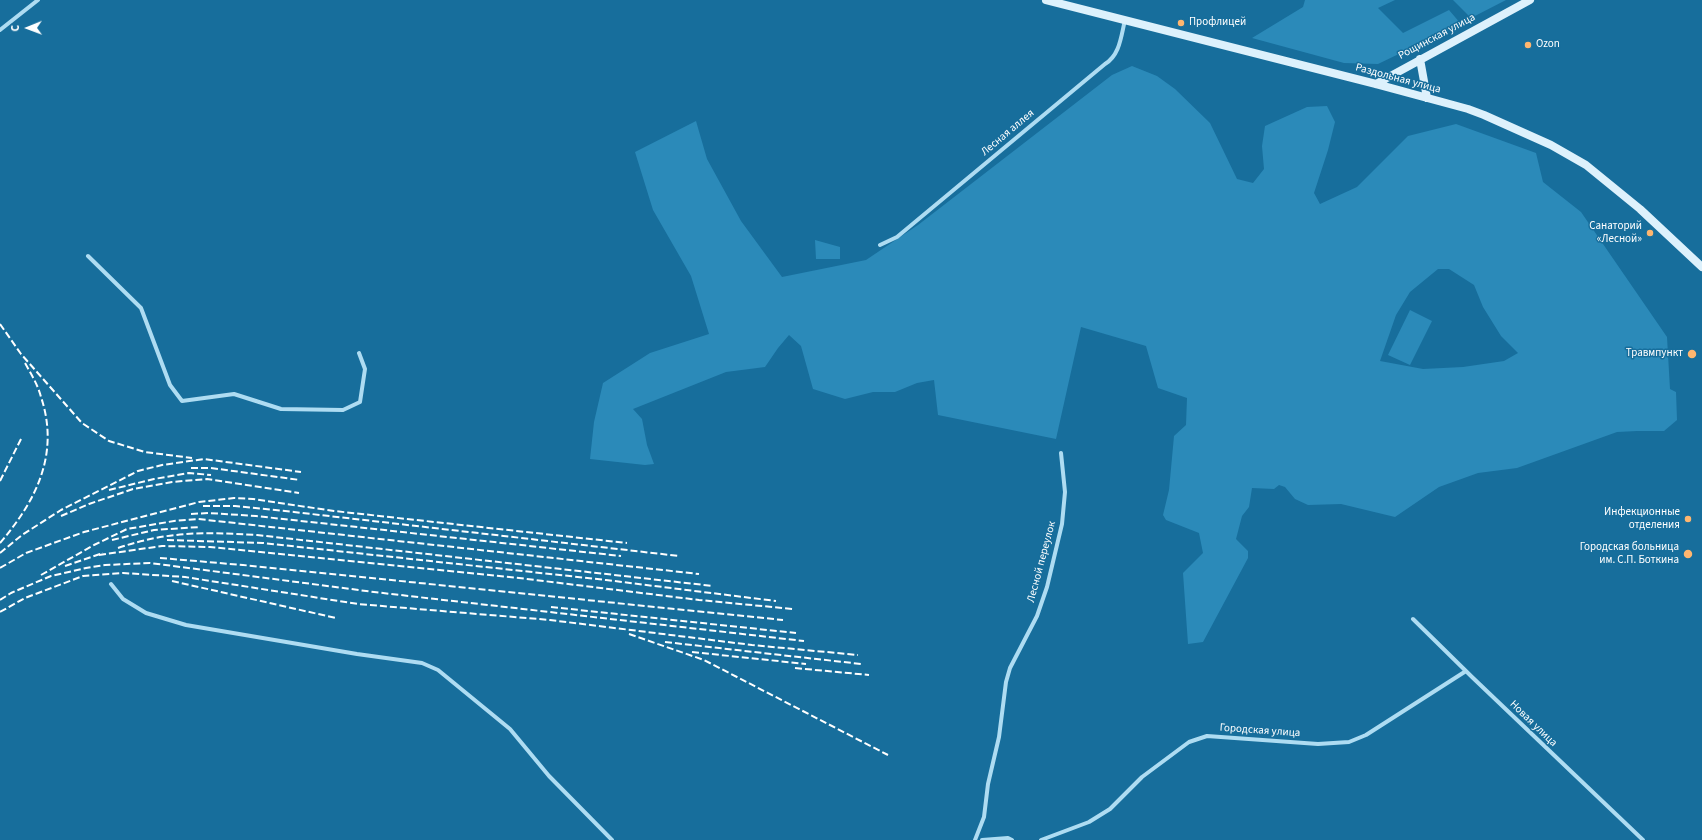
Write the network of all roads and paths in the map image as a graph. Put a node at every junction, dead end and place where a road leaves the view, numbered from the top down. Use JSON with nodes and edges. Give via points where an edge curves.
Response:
{"nodes":[{"id":1,"x":38,"y":0,"type":"edge"},
{"id":2,"x":1046,"y":0,"type":"edge"},
{"id":3,"x":1530,"y":0,"type":"edge"},
{"id":4,"x":1126,"y":20,"type":"junction"},
{"id":5,"x":0,"y":30,"type":"edge"},
{"id":6,"x":1420,"y":58,"type":"junction"},
{"id":7,"x":1376,"y":84,"type":"junction"},
{"id":8,"x":1427,"y":98,"type":"junction"},
{"id":9,"x":880,"y":245,"type":"dead end"},
{"id":10,"x":88,"y":256,"type":"dead end"},
{"id":11,"x":1702,"y":267,"type":"edge"},
{"id":12,"x":359,"y":353,"type":"dead end"},
{"id":13,"x":1062,"y":453,"type":"dead end"},
{"id":14,"x":111,"y":584,"type":"dead end"},
{"id":15,"x":1413,"y":619,"type":"dead end"},
{"id":16,"x":1466,"y":671,"type":"junction"},
{"id":17,"x":612,"y":840,"type":"edge"},
{"id":18,"x":975,"y":840,"type":"edge"},
{"id":19,"x":982,"y":840,"type":"edge"},
{"id":20,"x":1012,"y":840,"type":"edge"},
{"id":21,"x":1041,"y":840,"type":"edge"},
{"id":22,"x":1643,"y":840,"type":"edge"}],
"edges":[{"from":1,"to":5,"type":"street"},
{"from":2,"to":4,"type":"main road","name":"Раздольная улица"},
{"from":3,"to":6,"type":"main road","name":"Рощинская улица"},
{"from":4,"to":7,"type":"main road","name":"Раздольная улица"},
{"from":4,"to":9,"type":"street","name":"Лесная аллея","via":[[1112,60],[897,237]]},
{"from":6,"to":7,"type":"main road","name":"Рощинская улица"},
{"from":6,"to":8,"type":"main road"},
{"from":7,"to":8,"type":"main road","name":"Раздольная улица"},
{"from":8,"to":11,"type":"main road","name":"Раздольная улица","via":[[1484,115],[1551,145],[1586,165],[1640,209]]},
{"from":10,"to":12,"type":"street","via":[[142,308],[170,385],[182,401],[234,394],[281,409],[343,410],[360,402],[365,368]]},
{"from":13,"to":18,"type":"street","name":"Лесной переулок","via":[[1065,492],[1055,558],[1037,616],[1010,668],[984,817]]},
{"from":14,"to":17,"type":"street","via":[[123,599],[146,613],[186,625],[422,663],[438,670],[510,729],[549,776]]},
{"from":15,"to":16,"type":"street","name":"Новая улица"},
{"from":16,"to":21,"type":"street","name":"Городская улица","via":[[1366,735],[1349,742],[1318,744],[1207,736],[1189,742],[1142,777],[1110,809],[1089,822]]},
{"from":16,"to":22,"type":"street","name":"Новая улица"},
{"from":19,"to":20,"type":"street"}]}
